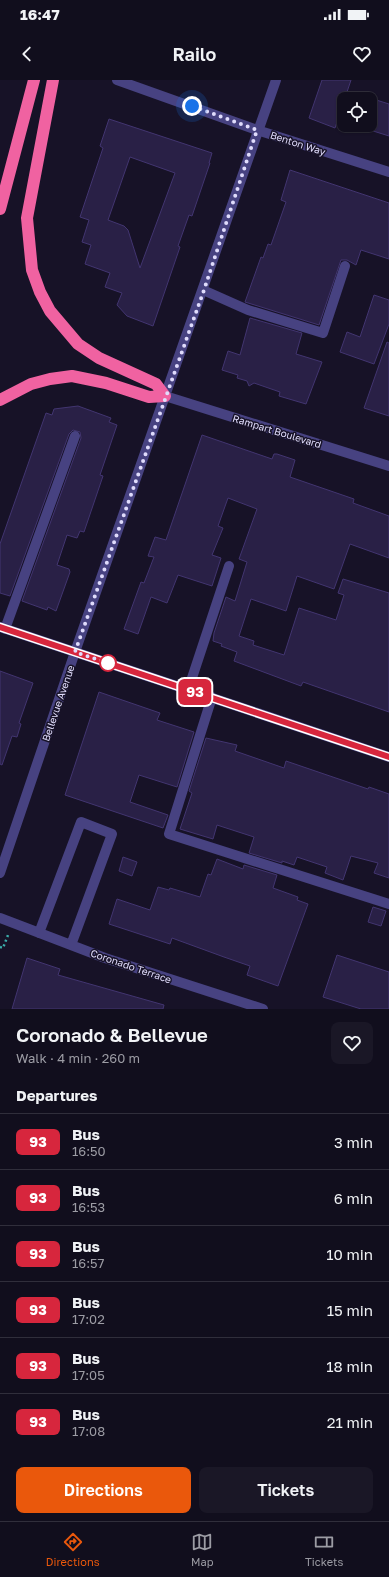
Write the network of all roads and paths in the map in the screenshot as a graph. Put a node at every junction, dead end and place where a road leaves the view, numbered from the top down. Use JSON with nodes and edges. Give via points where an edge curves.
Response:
{"nodes":[{"id":1,"x":34,"y":80,"type":"edge"},
{"id":2,"x":53,"y":80,"type":"edge"},
{"id":3,"x":117,"y":80,"type":"edge"},
{"id":4,"x":276,"y":80,"type":"edge"},
{"id":5,"x":257,"y":130,"type":"junction"},
{"id":6,"x":389,"y":172,"type":"edge"},
{"id":7,"x":0,"y":209,"type":"edge"},
{"id":8,"x":345,"y":266,"type":"dead end"},
{"id":9,"x":204,"y":290,"type":"junction"},
{"id":10,"x":165,"y":396,"type":"junction"},
{"id":11,"x":0,"y":400,"type":"edge"},
{"id":12,"x":75,"y":436,"type":"dead end"},
{"id":13,"x":389,"y":466,"type":"edge"},
{"id":14,"x":229,"y":566,"type":"dead end"},
{"id":15,"x":2,"y":628,"type":"edge"},
{"id":16,"x":75,"y":652,"type":"junction"},
{"id":17,"x":188,"y":690,"type":"junction"},
{"id":18,"x":212,"y":697,"type":"junction"},
{"id":19,"x":389,"y":757,"type":"edge"},
{"id":20,"x":0,"y":873,"type":"edge"},
{"id":21,"x":389,"y":904,"type":"edge"},
{"id":22,"x":0,"y":918,"type":"edge"},
{"id":23,"x":39,"y":933,"type":"junction"},
{"id":24,"x":8,"y":935,"type":"dead end"},
{"id":25,"x":71,"y":945,"type":"junction"},
{"id":26,"x":0,"y":948,"type":"edge"},
{"id":27,"x":263,"y":1009,"type":"edge"}],
"edges":[{"from":1,"to":7,"type":"highway"},
{"from":2,"to":10,"type":"highway","via":[[27,218],[32,270],[50,311],[78,344],[99,358],[156,384]]},
{"from":3,"to":5,"type":"street","name":"Benton Way"},
{"from":4,"to":5,"type":"street","name":"Bellevue Avenue"},
{"from":5,"to":6,"type":"street","name":"Benton Way"},
{"from":5,"to":9,"type":"street","name":"Bellevue Avenue"},
{"from":8,"to":9,"type":"street","via":[[323,334],[248,310]]},
{"from":9,"to":10,"type":"street","name":"Bellevue Avenue"},
{"from":10,"to":11,"type":"highway","via":[[149,396],[72,376],[31,384]]},
{"from":10,"to":13,"type":"street","name":"Rampart Boulevard"},
{"from":10,"to":16,"type":"street","name":"Bellevue Avenue"},
{"from":12,"to":15,"type":"street"},
{"from":14,"to":17,"type":"street"},
{"from":15,"to":16,"type":"street"},
{"from":16,"to":17,"type":"street"},
{"from":16,"to":20,"type":"street","name":"Bellevue Avenue"},
{"from":17,"to":18,"type":"street"},
{"from":18,"to":19,"type":"street"},
{"from":18,"to":21,"type":"street","via":[[169,834]]},
{"from":22,"to":23,"type":"street","name":"Coronado Terrace"},
{"from":23,"to":25,"type":"street","name":"Coronado Terrace"},
{"from":23,"to":25,"type":"street","via":[[81,822],[112,834]]},
{"from":24,"to":26,"type":"path","via":[[3,948]]},
{"from":25,"to":27,"type":"street","name":"Coronado Terrace"}]}
